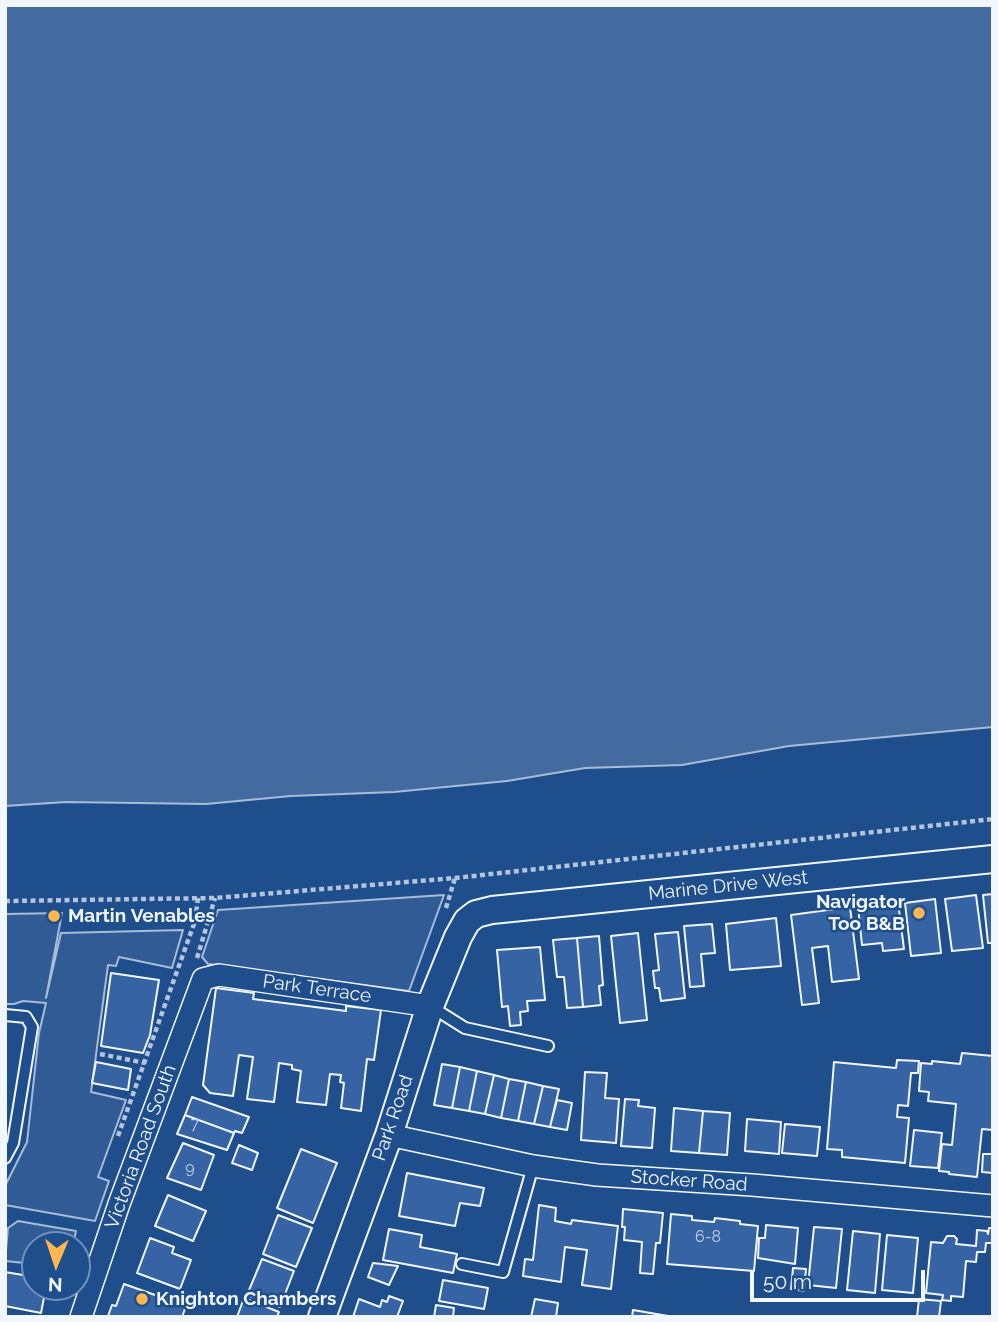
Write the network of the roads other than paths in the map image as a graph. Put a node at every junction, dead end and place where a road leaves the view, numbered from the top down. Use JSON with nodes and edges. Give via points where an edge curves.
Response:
{"nodes":[{"id":1,"x":993,"y":859,"type":"edge"},
{"id":2,"x":467,"y":921,"type":"joint"},
{"id":3,"x":203,"y":979,"type":"joint"},
{"id":4,"x":430,"y":1006,"type":"junction"},
{"id":5,"x":5,"y":1015,"type":"edge"},
{"id":6,"x":548,"y":1046,"type":"dead end"},
{"id":7,"x":389,"y":1135,"type":"junction"},
{"id":8,"x":5,"y":1158,"type":"edge"},
{"id":9,"x":533,"y":1166,"type":"junction"},
{"id":10,"x":993,"y":1206,"type":"edge"},
{"id":11,"x":462,"y":1264,"type":"dead end"},
{"id":12,"x":81,"y":1317,"type":"edge"},
{"id":13,"x":321,"y":1317,"type":"edge"}],
"edges":[{"from":1,"to":2,"type":"street","name":"Marine Drive West","via":[[492,909]]},
{"from":2,"to":4,"type":"street","name":"Park Road"},
{"from":3,"to":4,"type":"street","name":"Park Terrace","via":[[219,975]]},
{"from":3,"to":12,"type":"street","name":"Victoria Road South"},
{"from":4,"to":6,"type":"lane","via":[[465,1028]]},
{"from":4,"to":7,"type":"street","name":"Park Road"},
{"from":5,"to":8,"type":"lane","via":[[26,1017],[32,1027],[13,1143]]},
{"from":7,"to":9,"type":"street","name":"Stocker Road"},
{"from":7,"to":13,"type":"street","name":"Park Road"},
{"from":9,"to":10,"type":"street","name":"Stocker Road"},
{"from":9,"to":11,"type":"lane","via":[[503,1272]]}]}
